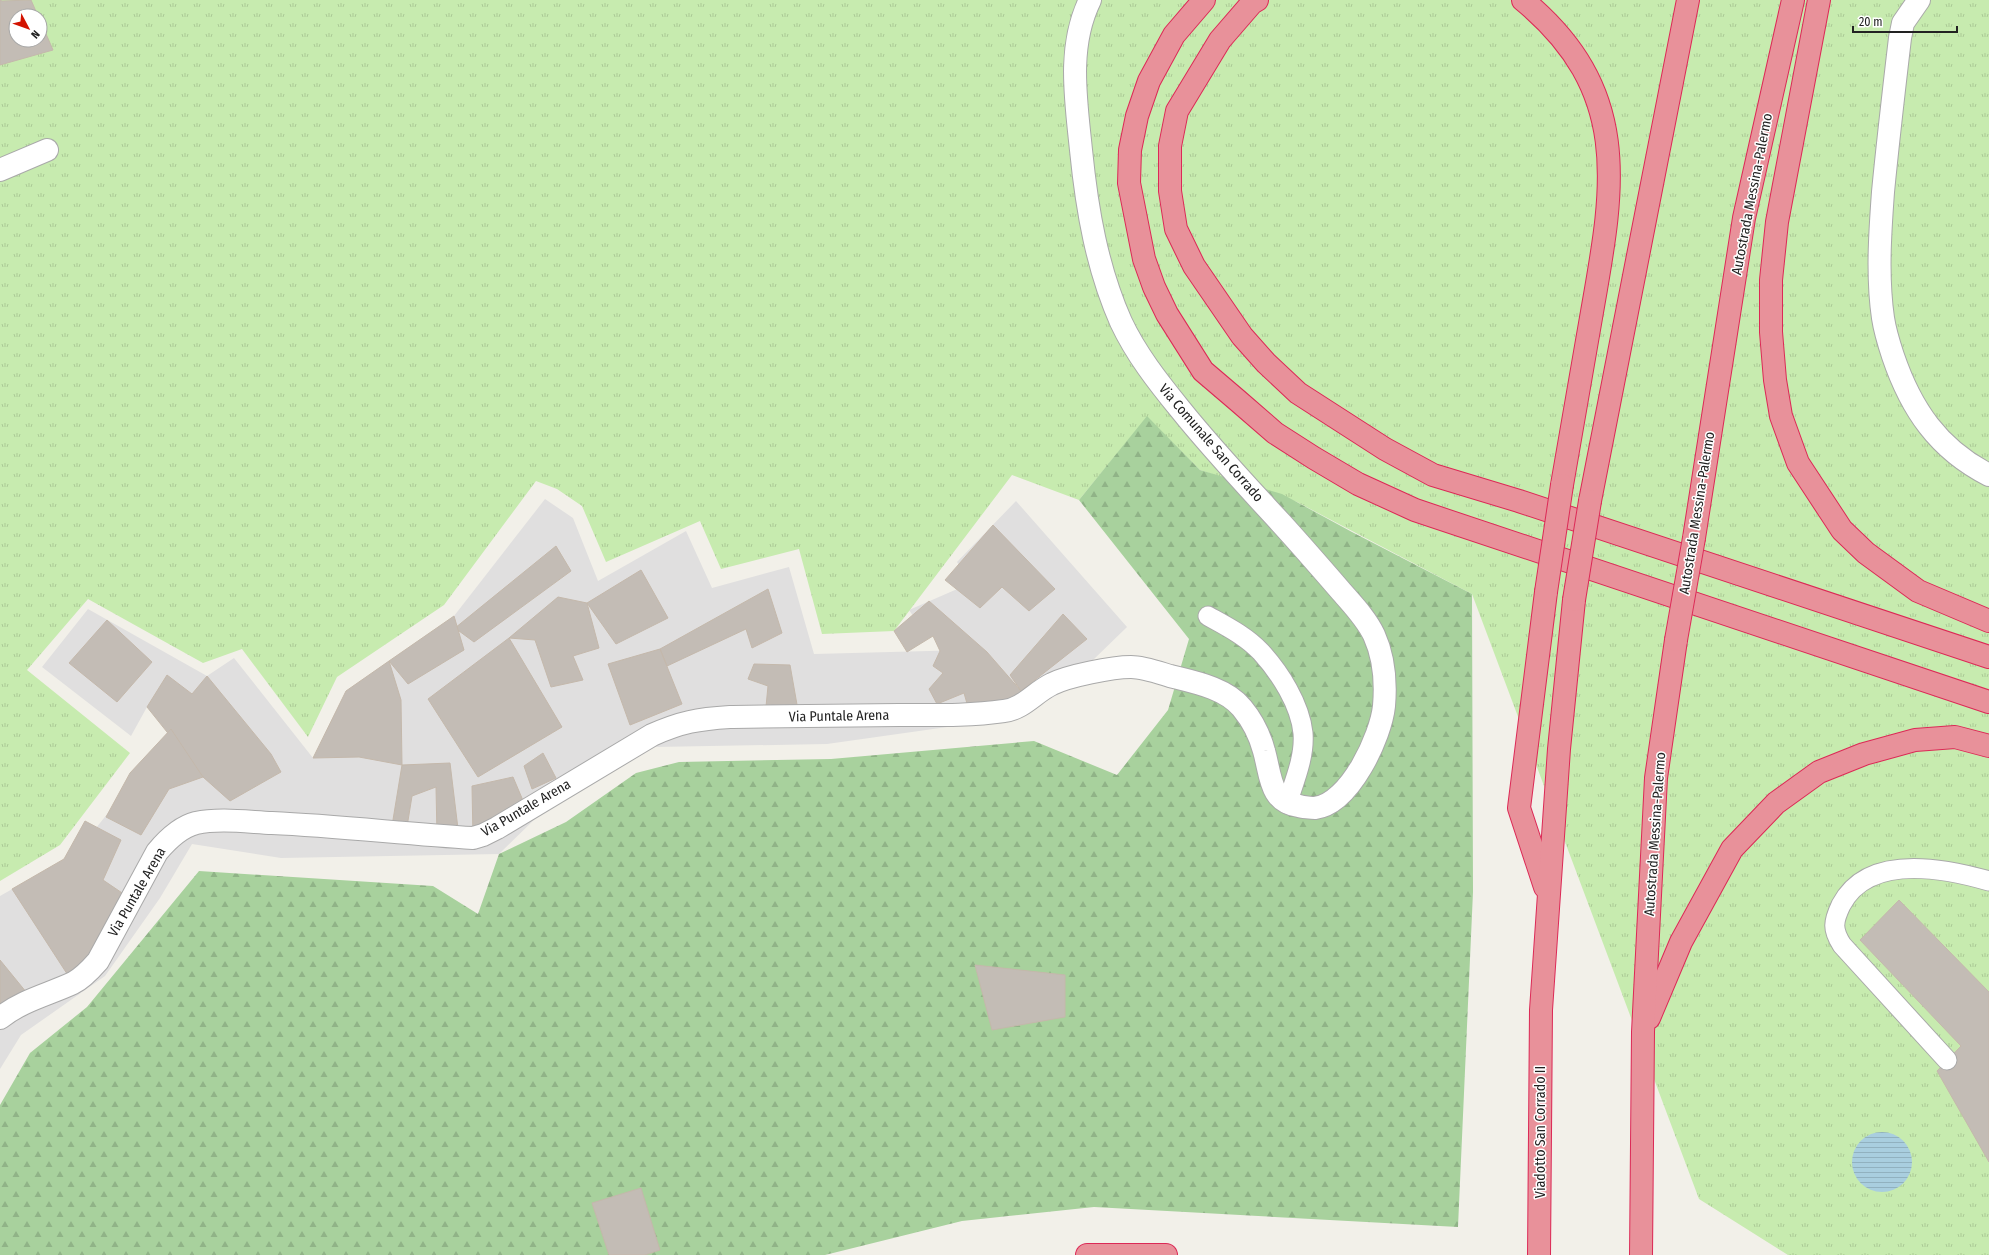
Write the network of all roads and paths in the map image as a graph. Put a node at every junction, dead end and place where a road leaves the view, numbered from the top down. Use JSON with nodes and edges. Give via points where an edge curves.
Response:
{"nodes":[{"id":1,"x":1090,"y":0,"type":"edge"},
{"id":2,"x":1204,"y":0,"type":"edge"},
{"id":3,"x":1257,"y":0,"type":"edge"},
{"id":4,"x":1523,"y":0,"type":"edge"},
{"id":5,"x":1688,"y":0,"type":"edge"},
{"id":6,"x":1793,"y":0,"type":"edge"},
{"id":7,"x":1819,"y":0,"type":"edge"},
{"id":8,"x":1919,"y":0,"type":"edge"},
{"id":9,"x":47,"y":150,"type":"dead end"},
{"id":10,"x":0,"y":170,"type":"edge"},
{"id":11,"x":1989,"y":475,"type":"edge"},
{"id":12,"x":1208,"y":616,"type":"dead end"},
{"id":13,"x":1989,"y":621,"type":"edge"},
{"id":14,"x":1989,"y":657,"type":"edge"},
{"id":15,"x":1989,"y":702,"type":"edge"},
{"id":16,"x":1989,"y":746,"type":"edge"},
{"id":17,"x":1286,"y":804,"type":"junction"},
{"id":18,"x":1989,"y":881,"type":"edge"},
{"id":19,"x":1549,"y":900,"type":"junction"},
{"id":20,"x":0,"y":1018,"type":"edge"},
{"id":21,"x":1643,"y":1032,"type":"junction"},
{"id":22,"x":1947,"y":1060,"type":"dead end"},
{"id":23,"x":1111,"y":1254,"type":"edge"},
{"id":24,"x":1087,"y":1255,"type":"edge"},
{"id":25,"x":1166,"y":1255,"type":"edge"},
{"id":26,"x":1539,"y":1255,"type":"edge"},
{"id":27,"x":1641,"y":1255,"type":"edge"}],
"edges":[{"from":1,"to":17,"type":"street","name":"Via Comunale San Corrado","via":[[1082,17],[1076,48],[1074,90],[1090,222],[1097,254],[1122,325],[1143,362],[1206,442],[1359,612],[1374,635],[1380,655],[1385,679],[1384,711],[1377,734],[1360,769],[1347,788],[1322,806],[1314,808]]},
{"from":2,"to":15,"type":"highway","via":[[1174,34],[1149,81],[1136,116],[1130,150],[1129,183],[1144,259],[1154,287],[1167,314],[1203,371],[1275,432],[1358,484],[1415,510]]},
{"from":3,"to":14,"type":"highway","via":[[1220,40],[1177,111],[1170,146],[1170,191],[1176,229],[1194,266],[1242,336],[1298,393],[1385,448],[1433,474]]},
{"from":4,"to":19,"type":"highway","bridge":true,"via":[[1555,30],[1580,62],[1594,90],[1609,150],[1610,185],[1603,252],[1546,592],[1520,808]]},
{"from":5,"to":19,"type":"highway","bridge":true,"via":[[1590,501],[1574,600],[1559,749]]},
{"from":6,"to":21,"type":"highway","name":"Autostrada Messina-Palermo","bridge":true,"via":[[1744,218],[1676,640],[1656,778]]},
{"from":7,"to":13,"type":"highway","via":[[1777,222],[1771,280],[1774,372],[1781,416],[1798,463],[1842,530],[1866,553],[1918,591]]},
{"from":8,"to":11,"type":"street","via":[[1903,23],[1899,46],[1880,233],[1883,319],[1911,401],[1925,422],[1955,452]]},
{"from":9,"to":10,"type":"street"},
{"from":12,"to":17,"type":"lane","via":[[1236,632],[1260,651],[1280,676],[1292,699],[1303,733],[1302,754]]},
{"from":16,"to":21,"type":"highway","via":[[1955,737],[1915,740],[1864,754],[1819,772],[1776,803],[1732,849],[1681,942]]},
{"from":17,"to":20,"type":"street","name":"Via Puntale Arena","via":[[1273,788],[1264,749],[1249,718],[1232,697],[1217,690],[1135,667],[1117,668],[1064,679],[1051,684],[1009,711],[958,715],[730,717],[694,720],[679,723],[652,735],[497,828],[473,838],[291,824],[195,823],[181,830],[157,852],[98,961],[86,974],[73,983],[31,998]]},
{"from":18,"to":22,"type":"lane","via":[[1966,875],[1912,868],[1886,872],[1866,879],[1853,890],[1835,917],[1834,933],[1842,945]]},
{"from":19,"to":26,"type":"highway","name":"Viadotto San Corrado II","via":[[1541,1010]]},
{"from":21,"to":27,"type":"highway"},
{"from":23,"to":24,"type":"highway"},
{"from":23,"to":25,"type":"highway"}]}
